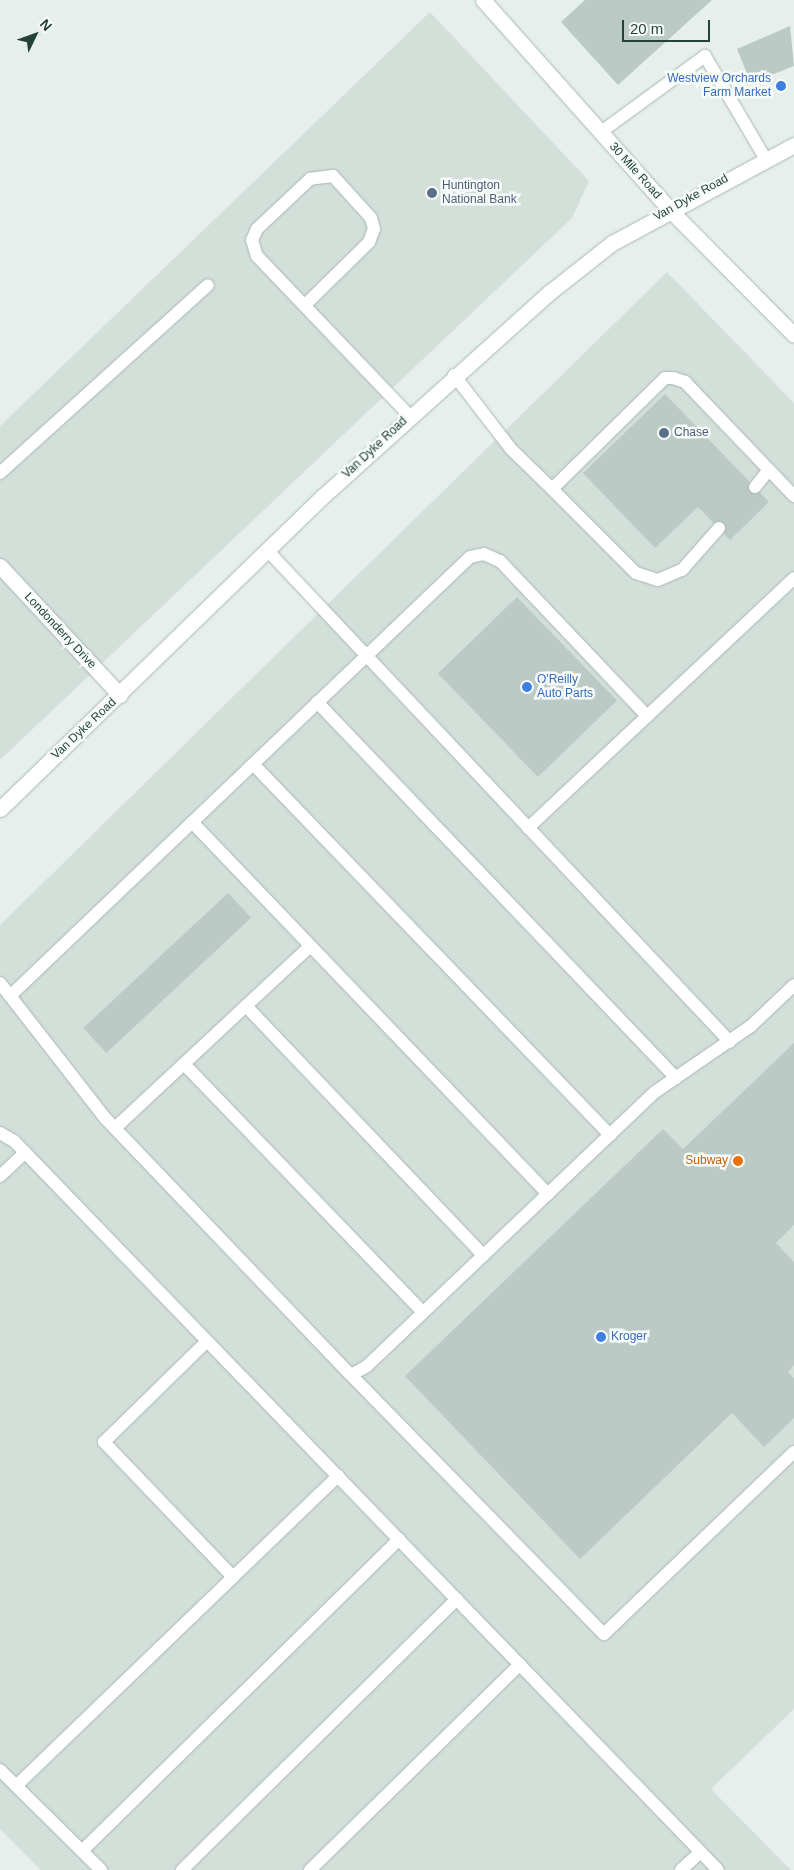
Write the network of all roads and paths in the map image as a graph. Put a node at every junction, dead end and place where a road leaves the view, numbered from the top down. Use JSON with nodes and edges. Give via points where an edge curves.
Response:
{"nodes":[{"id":1,"x":483,"y":0,"type":"edge"},
{"id":2,"x":601,"y":132,"type":"junction"},
{"id":3,"x":794,"y":145,"type":"edge"},
{"id":4,"x":765,"y":158,"type":"junction"},
{"id":5,"x":669,"y":209,"type":"junction"},
{"id":6,"x":208,"y":285,"type":"dead end"},
{"id":7,"x":305,"y":304,"type":"junction"},
{"id":8,"x":794,"y":335,"type":"edge"},
{"id":9,"x":454,"y":375,"type":"junction"},
{"id":10,"x":410,"y":416,"type":"junction"},
{"id":11,"x":769,"y":470,"type":"junction"},
{"id":12,"x":0,"y":473,"type":"edge"},
{"id":13,"x":756,"y":487,"type":"dead end"},
{"id":14,"x":552,"y":489,"type":"junction"},
{"id":15,"x":794,"y":496,"type":"edge"},
{"id":16,"x":720,"y":528,"type":"dead end"},
{"id":17,"x":268,"y":551,"type":"junction"},
{"id":18,"x":0,"y":566,"type":"edge"},
{"id":19,"x":794,"y":578,"type":"edge"},
{"id":20,"x":366,"y":655,"type":"junction"},
{"id":21,"x":120,"y":696,"type":"junction"},
{"id":22,"x":317,"y":702,"type":"junction"},
{"id":23,"x":647,"y":716,"type":"junction"},
{"id":24,"x":253,"y":764,"type":"junction"},
{"id":25,"x":0,"y":809,"type":"edge"},
{"id":26,"x":192,"y":822,"type":"junction"},
{"id":27,"x":528,"y":828,"type":"junction"},
{"id":28,"x":309,"y":946,"type":"junction"},
{"id":29,"x":0,"y":983,"type":"edge"},
{"id":30,"x":794,"y":985,"type":"edge"},
{"id":31,"x":10,"y":996,"type":"junction"},
{"id":32,"x":246,"y":1006,"type":"junction"},
{"id":33,"x":730,"y":1042,"type":"junction"},
{"id":34,"x":184,"y":1064,"type":"junction"},
{"id":35,"x":676,"y":1078,"type":"junction"},
{"id":36,"x":115,"y":1128,"type":"junction"},
{"id":37,"x":0,"y":1132,"type":"edge"},
{"id":38,"x":610,"y":1135,"type":"junction"},
{"id":39,"x":25,"y":1153,"type":"junction"},
{"id":40,"x":0,"y":1176,"type":"edge"},
{"id":41,"x":548,"y":1194,"type":"junction"},
{"id":42,"x":484,"y":1255,"type":"junction"},
{"id":43,"x":424,"y":1312,"type":"junction"},
{"id":44,"x":207,"y":1341,"type":"junction"},
{"id":45,"x":351,"y":1375,"type":"junction"},
{"id":46,"x":794,"y":1452,"type":"edge"},
{"id":47,"x":338,"y":1476,"type":"junction"},
{"id":48,"x":399,"y":1539,"type":"junction"},
{"id":49,"x":233,"y":1576,"type":"junction"},
{"id":50,"x":458,"y":1599,"type":"junction"},
{"id":51,"x":520,"y":1664,"type":"junction"},
{"id":52,"x":0,"y":1770,"type":"edge"},
{"id":53,"x":16,"y":1786,"type":"junction"},
{"id":54,"x":82,"y":1851,"type":"junction"},
{"id":55,"x":700,"y":1852,"type":"junction"},
{"id":56,"x":101,"y":1870,"type":"edge"},
{"id":57,"x":182,"y":1870,"type":"edge"},
{"id":58,"x":310,"y":1870,"type":"edge"},
{"id":59,"x":681,"y":1870,"type":"edge"},
{"id":60,"x":718,"y":1870,"type":"edge"}],
"edges":[{"from":1,"to":2,"type":"main road","name":"30 Mile Road"},
{"from":2,"to":4,"type":"lane","via":[[705,56]]},
{"from":2,"to":5,"type":"main road","name":"30 Mile Road"},
{"from":3,"to":4,"type":"main road","name":"Van Dyke Road"},
{"from":4,"to":5,"type":"main road","name":"Van Dyke Road"},
{"from":5,"to":8,"type":"main road","name":"30 Mile Road"},
{"from":5,"to":9,"type":"main road","name":"Van Dyke Road","via":[[612,243]]},
{"from":6,"to":12,"type":"lane"},
{"from":7,"to":7,"type":"lane","via":[[257,256],[252,240],[257,229],[310,179],[333,176],[371,218],[374,229],[369,242]]},
{"from":7,"to":10,"type":"lane"},
{"from":9,"to":10,"type":"main road","name":"Van Dyke Road"},
{"from":9,"to":14,"type":"lane","via":[[511,449]]},
{"from":10,"to":17,"type":"main road","name":"Van Dyke Road"},
{"from":11,"to":13,"type":"lane"},
{"from":11,"to":14,"type":"lane","via":[[685,382],[665,378]]},
{"from":11,"to":15,"type":"lane"},
{"from":14,"to":16,"type":"lane","via":[[636,573],[658,580],[682,570]]},
{"from":17,"to":20,"type":"lane"},
{"from":17,"to":21,"type":"main road","name":"Van Dyke Road"},
{"from":18,"to":21,"type":"main road","name":"Londonderry Drive"},
{"from":19,"to":23,"type":"lane"},
{"from":20,"to":22,"type":"lane"},
{"from":20,"to":23,"type":"lane","via":[[470,558],[484,554],[500,561]]},
{"from":20,"to":27,"type":"lane"},
{"from":21,"to":25,"type":"main road","name":"Van Dyke Road"},
{"from":22,"to":24,"type":"lane"},
{"from":22,"to":35,"type":"lane"},
{"from":23,"to":27,"type":"lane"},
{"from":24,"to":26,"type":"lane"},
{"from":24,"to":38,"type":"lane"},
{"from":26,"to":28,"type":"lane"},
{"from":26,"to":31,"type":"lane"},
{"from":27,"to":33,"type":"lane"},
{"from":28,"to":32,"type":"lane"},
{"from":28,"to":41,"type":"lane"},
{"from":29,"to":31,"type":"lane"},
{"from":30,"to":33,"type":"lane"},
{"from":31,"to":36,"type":"lane"},
{"from":32,"to":34,"type":"lane"},
{"from":32,"to":42,"type":"lane"},
{"from":33,"to":35,"type":"lane"},
{"from":34,"to":36,"type":"lane"},
{"from":34,"to":43,"type":"lane"},
{"from":35,"to":38,"type":"lane"},
{"from":36,"to":45,"type":"lane"},
{"from":37,"to":39,"type":"lane"},
{"from":38,"to":41,"type":"lane"},
{"from":39,"to":40,"type":"lane"},
{"from":39,"to":44,"type":"lane"},
{"from":41,"to":42,"type":"lane"},
{"from":42,"to":43,"type":"lane"},
{"from":43,"to":45,"type":"lane","via":[[368,1366]]},
{"from":44,"to":47,"type":"lane"},
{"from":44,"to":49,"type":"lane","via":[[104,1442]]},
{"from":45,"to":46,"type":"lane","via":[[604,1634]]},
{"from":47,"to":48,"type":"lane"},
{"from":47,"to":49,"type":"lane"},
{"from":48,"to":50,"type":"lane"},
{"from":48,"to":54,"type":"lane"},
{"from":49,"to":53,"type":"lane"},
{"from":50,"to":51,"type":"lane"},
{"from":50,"to":57,"type":"lane"},
{"from":51,"to":55,"type":"lane"},
{"from":51,"to":58,"type":"lane"},
{"from":52,"to":53,"type":"lane"},
{"from":53,"to":54,"type":"lane"},
{"from":54,"to":56,"type":"lane"},
{"from":55,"to":59,"type":"lane"},
{"from":55,"to":60,"type":"lane"}]}
